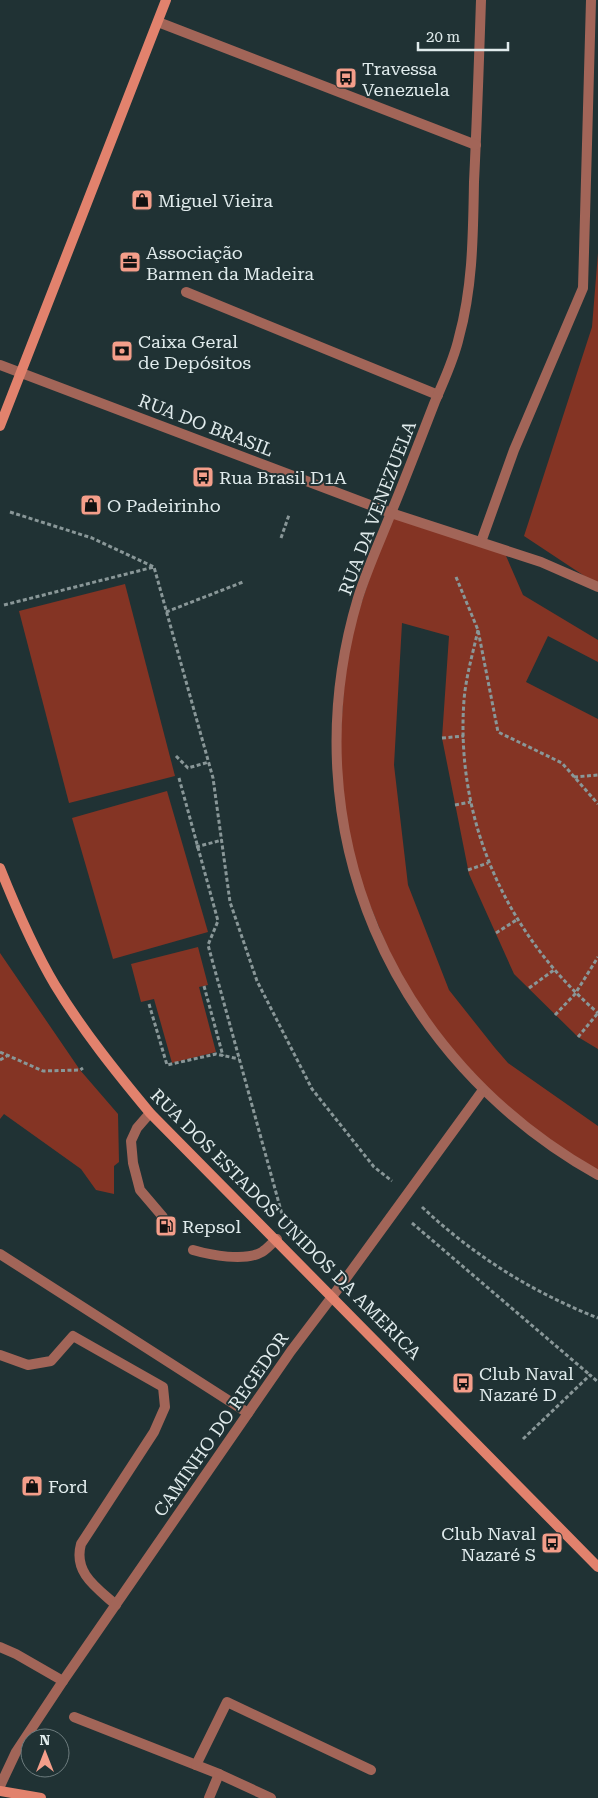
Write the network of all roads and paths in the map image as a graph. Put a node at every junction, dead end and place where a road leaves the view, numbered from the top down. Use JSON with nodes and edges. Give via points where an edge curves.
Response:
{"nodes":[{"id":1,"x":166,"y":0,"type":"edge"},
{"id":2,"x":481,"y":0,"type":"edge"},
{"id":3,"x":591,"y":0,"type":"edge"},
{"id":4,"x":158,"y":22,"type":"junction"},
{"id":5,"x":476,"y":145,"type":"junction"},
{"id":6,"x":186,"y":292,"type":"dead end"},
{"id":7,"x":0,"y":365,"type":"edge"},
{"id":8,"x":20,"y":372,"type":"junction"},
{"id":9,"x":438,"y":395,"type":"junction"},
{"id":10,"x":0,"y":426,"type":"edge"},
{"id":11,"x":10,"y":512,"type":"dead end"},
{"id":12,"x":391,"y":513,"type":"junction"},
{"id":13,"x":289,"y":515,"type":"dead end"},
{"id":14,"x":281,"y":538,"type":"dead end"},
{"id":15,"x":481,"y":542,"type":"junction"},
{"id":16,"x":154,"y":567,"type":"junction"},
{"id":17,"x":456,"y":577,"type":"dead end"},
{"id":18,"x":243,"y":582,"type":"dead end"},
{"id":19,"x":598,"y":587,"type":"edge"},
{"id":20,"x":4,"y":604,"type":"dead end"},
{"id":21,"x":166,"y":612,"type":"junction"},
{"id":22,"x":478,"y":630,"type":"junction"},
{"id":23,"x":464,"y":736,"type":"junction"},
{"id":24,"x":442,"y":738,"type":"dead end"},
{"id":25,"x":176,"y":756,"type":"dead end"},
{"id":26,"x":209,"y":762,"type":"junction"},
{"id":27,"x":598,"y":775,"type":"edge"},
{"id":28,"x":574,"y":777,"type":"junction"},
{"id":29,"x":179,"y":778,"type":"dead end"},
{"id":30,"x":471,"y":802,"type":"junction"},
{"id":31,"x":598,"y":804,"type":"edge"},
{"id":32,"x":455,"y":805,"type":"dead end"},
{"id":33,"x":222,"y":840,"type":"junction"},
{"id":34,"x":196,"y":847,"type":"junction"},
{"id":35,"x":488,"y":863,"type":"junction"},
{"id":36,"x":0,"y":868,"type":"edge"},
{"id":37,"x":468,"y":870,"type":"dead end"},
{"id":38,"x":518,"y":920,"type":"junction"},
{"id":39,"x":496,"y":933,"type":"dead end"},
{"id":40,"x":598,"y":957,"type":"edge"},
{"id":41,"x":554,"y":970,"type":"junction"},
{"id":42,"x":204,"y":986,"type":"dead end"},
{"id":43,"x":529,"y":988,"type":"dead end"},
{"id":44,"x":575,"y":994,"type":"junction"},
{"id":45,"x":149,"y":1004,"type":"dead end"},
{"id":46,"x":598,"y":1013,"type":"edge"},
{"id":47,"x":555,"y":1015,"type":"dead end"},
{"id":48,"x":578,"y":1037,"type":"dead end"},
{"id":49,"x":0,"y":1052,"type":"edge"},
{"id":50,"x":8,"y":1056,"type":"junction"},
{"id":51,"x":223,"y":1056,"type":"junction"},
{"id":52,"x":239,"y":1059,"type":"junction"},
{"id":53,"x":0,"y":1060,"type":"edge"},
{"id":54,"x":83,"y":1068,"type":"dead end"},
{"id":55,"x":483,"y":1090,"type":"junction"},
{"id":56,"x":150,"y":1113,"type":"junction"},
{"id":57,"x":598,"y":1175,"type":"edge"},
{"id":58,"x":396,"y":1184,"type":"dead end"},
{"id":59,"x":419,"y":1203,"type":"dead end"},
{"id":60,"x":163,"y":1217,"type":"dead end"},
{"id":61,"x":284,"y":1220,"type":"dead end"},
{"id":62,"x":408,"y":1220,"type":"dead end"},
{"id":63,"x":277,"y":1240,"type":"junction"},
{"id":64,"x":193,"y":1250,"type":"dead end"},
{"id":65,"x":0,"y":1254,"type":"edge"},
{"id":66,"x":332,"y":1296,"type":"junction"},
{"id":67,"x":598,"y":1318,"type":"edge"},
{"id":68,"x":0,"y":1355,"type":"edge"},
{"id":69,"x":590,"y":1375,"type":"junction"},
{"id":70,"x":598,"y":1382,"type":"edge"},
{"id":71,"x":248,"y":1413,"type":"junction"},
{"id":72,"x":523,"y":1439,"type":"dead end"},
{"id":73,"x":598,"y":1567,"type":"edge"},
{"id":74,"x":116,"y":1605,"type":"junction"},
{"id":75,"x":0,"y":1647,"type":"edge"},
{"id":76,"x":63,"y":1681,"type":"junction"},
{"id":77,"x":74,"y":1717,"type":"dead end"},
{"id":78,"x":196,"y":1765,"type":"junction"},
{"id":79,"x":371,"y":1770,"type":"dead end"},
{"id":80,"x":219,"y":1774,"type":"junction"},
{"id":81,"x":0,"y":1786,"type":"edge"},
{"id":82,"x":0,"y":1791,"type":"edge"},
{"id":83,"x":41,"y":1798,"type":"edge"},
{"id":84,"x":208,"y":1798,"type":"edge"},
{"id":85,"x":271,"y":1798,"type":"edge"}],
"edges":[{"from":1,"to":4,"type":"street"},
{"from":2,"to":5,"type":"street","name":"RUA DA VENEZUELA"},
{"from":3,"to":15,"type":"street","via":[[583,288],[514,450]]},
{"from":4,"to":5,"type":"street"},
{"from":4,"to":8,"type":"street"},
{"from":5,"to":9,"type":"street","name":"RUA DA VENEZUELA","via":[[471,277],[459,339]]},
{"from":6,"to":9,"type":"street"},
{"from":7,"to":8,"type":"street","name":"RUA DO BRASIL"},
{"from":8,"to":10,"type":"street"},
{"from":8,"to":12,"type":"street","name":"RUA DO BRASIL"},
{"from":9,"to":12,"type":"street","name":"RUA DA VENEZUELA"},
{"from":11,"to":16,"type":"path","via":[[92,538]]},
{"from":12,"to":15,"type":"street","name":"RUA DO BRASIL"},
{"from":12,"to":55,"type":"street","name":"RUA DA VENEZUELA","via":[[358,600],[337,701],[338,769],[344,825],[366,908],[407,994],[434,1035]]},
{"from":13,"to":14,"type":"path"},
{"from":15,"to":19,"type":"street","name":"RUA DO BRASIL","via":[[540,562]]},
{"from":16,"to":20,"type":"path"},
{"from":16,"to":21,"type":"path"},
{"from":17,"to":22,"type":"path"},
{"from":18,"to":21,"type":"path"},
{"from":21,"to":26,"type":"path"},
{"from":22,"to":23,"type":"path","via":[[464,700]]},
{"from":22,"to":28,"type":"path","via":[[498,732],[562,763]]},
{"from":23,"to":24,"type":"path"},
{"from":23,"to":30,"type":"path"},
{"from":25,"to":26,"type":"path","via":[[188,768]]},
{"from":26,"to":33,"type":"path"},
{"from":27,"to":28,"type":"path"},
{"from":28,"to":31,"type":"path"},
{"from":29,"to":34,"type":"path"},
{"from":30,"to":32,"type":"path"},
{"from":30,"to":35,"type":"path"},
{"from":33,"to":34,"type":"path"},
{"from":33,"to":58,"type":"path","via":[[230,902],[261,989],[312,1089],[374,1167]]},
{"from":34,"to":52,"type":"path","via":[[218,922],[208,944]]},
{"from":35,"to":37,"type":"path"},
{"from":35,"to":38,"type":"path"},
{"from":36,"to":56,"type":"street","name":"RUA DOS ESTADOS UNIDOS DA AMERICA","via":[[21,920],[55,985],[101,1053]]},
{"from":38,"to":39,"type":"path"},
{"from":38,"to":41,"type":"path"},
{"from":40,"to":44,"type":"path"},
{"from":41,"to":43,"type":"path"},
{"from":41,"to":44,"type":"path"},
{"from":42,"to":51,"type":"path"},
{"from":44,"to":46,"type":"path"},
{"from":44,"to":47,"type":"path"},
{"from":45,"to":51,"type":"path","via":[[167,1065],[216,1054]]},
{"from":46,"to":48,"type":"path"},
{"from":49,"to":50,"type":"path"},
{"from":50,"to":53,"type":"path"},
{"from":50,"to":54,"type":"path","via":[[43,1071]]},
{"from":51,"to":52,"type":"path"},
{"from":52,"to":61,"type":"path"},
{"from":55,"to":57,"type":"street","name":"RUA DA VENEZUELA","via":[[563,1155]]},
{"from":55,"to":66,"type":"street","name":"CAMINHO DO REGEDOR"},
{"from":56,"to":60,"type":"street","via":[[131,1141],[133,1163],[140,1190]]},
{"from":56,"to":63,"type":"street","name":"RUA DOS ESTADOS UNIDOS DA AMERICA"},
{"from":59,"to":67,"type":"path","via":[[452,1234],[504,1272],[543,1294]]},
{"from":62,"to":69,"type":"path"},
{"from":63,"to":64,"type":"street","via":[[260,1253],[238,1256],[217,1257]]},
{"from":63,"to":66,"type":"street","name":"RUA DOS ESTADOS UNIDOS DA AMERICA"},
{"from":65,"to":71,"type":"street"},
{"from":66,"to":71,"type":"street","name":"CAMINHO DO REGEDOR"},
{"from":66,"to":73,"type":"street","name":"RUA DOS ESTADOS UNIDOS DA AMERICA"},
{"from":68,"to":74,"type":"street","via":[[28,1365],[51,1361],[73,1336],[164,1387],[165,1407],[154,1432],[81,1544],[78,1556],[86,1578]]},
{"from":69,"to":70,"type":"path"},
{"from":69,"to":72,"type":"path"},
{"from":71,"to":74,"type":"street","name":"CAMINHO DO REGEDOR"},
{"from":74,"to":76,"type":"street","name":"CAMINHO DO REGEDOR"},
{"from":75,"to":76,"type":"street"},
{"from":76,"to":81,"type":"street","name":"CAMINHO DO REGEDOR","via":[[16,1752]]},
{"from":77,"to":78,"type":"street"},
{"from":78,"to":79,"type":"street","via":[[227,1702]]},
{"from":78,"to":80,"type":"street"},
{"from":80,"to":84,"type":"street"},
{"from":80,"to":85,"type":"street"},
{"from":82,"to":83,"type":"street"}]}
